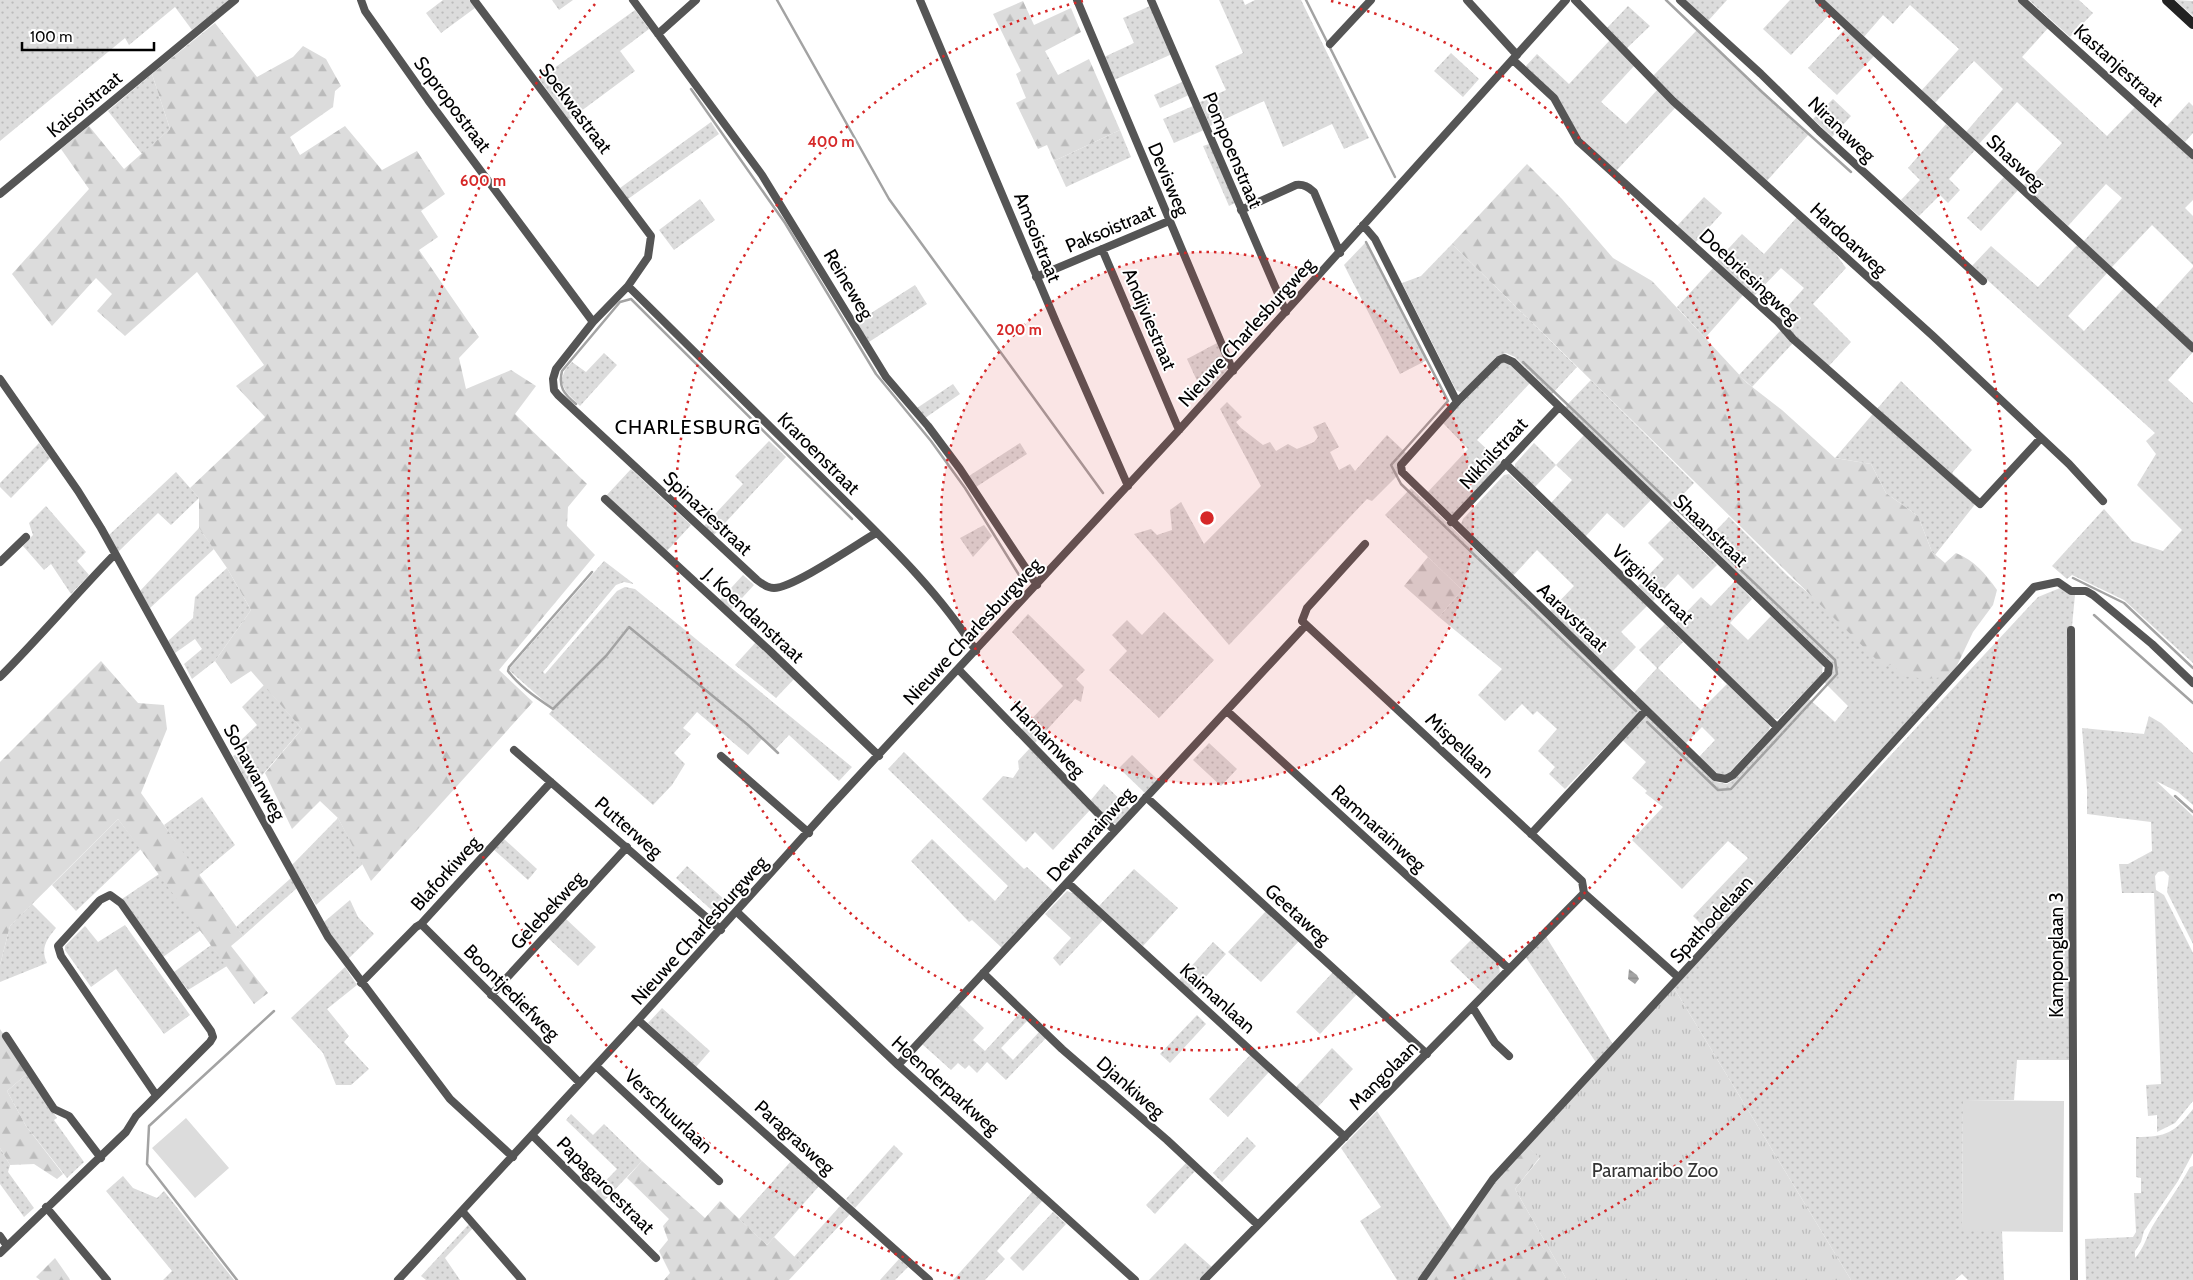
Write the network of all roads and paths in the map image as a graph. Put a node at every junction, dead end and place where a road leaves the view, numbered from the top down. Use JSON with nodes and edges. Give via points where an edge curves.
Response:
{"nodes":[{"id":1,"x":234,"y":0,"type":"edge"},
{"id":2,"x":361,"y":0,"type":"edge"},
{"id":3,"x":474,"y":0,"type":"edge"},
{"id":4,"x":633,"y":0,"type":"edge"},
{"id":5,"x":696,"y":0,"type":"edge"},
{"id":6,"x":920,"y":0,"type":"edge"},
{"id":7,"x":1077,"y":0,"type":"edge"},
{"id":8,"x":1151,"y":0,"type":"edge"},
{"id":9,"x":1371,"y":0,"type":"edge"},
{"id":10,"x":1467,"y":0,"type":"edge"},
{"id":11,"x":1566,"y":0,"type":"edge"},
{"id":12,"x":1575,"y":0,"type":"edge"},
{"id":13,"x":1680,"y":0,"type":"edge"},
{"id":14,"x":1819,"y":0,"type":"edge"},
{"id":15,"x":2022,"y":0,"type":"edge"},
{"id":16,"x":2167,"y":0,"type":"edge"},
{"id":17,"x":2193,"y":24,"type":"edge"},
{"id":18,"x":658,"y":34,"type":"junction"},
{"id":19,"x":1330,"y":44,"type":"dead end"},
{"id":20,"x":1515,"y":57,"type":"junction"},
{"id":21,"x":2193,"y":155,"type":"edge"},
{"id":22,"x":0,"y":194,"type":"edge"},
{"id":23,"x":1241,"y":210,"type":"junction"},
{"id":24,"x":1169,"y":221,"type":"junction"},
{"id":25,"x":1363,"y":225,"type":"junction"},
{"id":26,"x":1102,"y":249,"type":"junction"},
{"id":27,"x":1340,"y":253,"type":"junction"},
{"id":28,"x":1036,"y":277,"type":"junction"},
{"id":29,"x":1983,"y":281,"type":"dead end"},
{"id":30,"x":628,"y":286,"type":"junction"},
{"id":31,"x":1286,"y":312,"type":"junction"},
{"id":32,"x":593,"y":322,"type":"junction"},
{"id":33,"x":2193,"y":348,"type":"edge"},
{"id":34,"x":1233,"y":371,"type":"junction"},
{"id":35,"x":0,"y":379,"type":"edge"},
{"id":36,"x":1457,"y":402,"type":"junction"},
{"id":37,"x":1559,"y":407,"type":"junction"},
{"id":38,"x":1180,"y":430,"type":"junction"},
{"id":39,"x":2041,"y":438,"type":"junction"},
{"id":40,"x":1505,"y":463,"type":"junction"},
{"id":41,"x":1402,"y":472,"type":"joint"},
{"id":42,"x":1128,"y":486,"type":"junction"},
{"id":43,"x":605,"y":499,"type":"dead end"},
{"id":44,"x":2103,"y":501,"type":"dead end"},
{"id":45,"x":1450,"y":522,"type":"junction"},
{"id":46,"x":876,"y":533,"type":"junction"},
{"id":47,"x":26,"y":537,"type":"dead end"},
{"id":48,"x":1365,"y":544,"type":"dead end"},
{"id":49,"x":114,"y":554,"type":"junction"},
{"id":50,"x":0,"y":562,"type":"edge"},
{"id":51,"x":1036,"y":585,"type":"junction"},
{"id":52,"x":1306,"y":625,"type":"junction"},
{"id":53,"x":2071,"y":630,"type":"dead end"},
{"id":54,"x":976,"y":651,"type":"junction"},
{"id":55,"x":959,"y":670,"type":"junction"},
{"id":56,"x":0,"y":677,"type":"edge"},
{"id":57,"x":2193,"y":682,"type":"edge"},
{"id":58,"x":1646,"y":710,"type":"junction"},
{"id":59,"x":1227,"y":711,"type":"junction"},
{"id":60,"x":1777,"y":727,"type":"junction"},
{"id":61,"x":514,"y":750,"type":"dead end"},
{"id":62,"x":721,"y":756,"type":"dead end"},
{"id":63,"x":879,"y":756,"type":"junction"},
{"id":64,"x":1726,"y":779,"type":"joint"},
{"id":65,"x":551,"y":782,"type":"junction"},
{"id":66,"x":1146,"y":797,"type":"junction"},
{"id":67,"x":1115,"y":831,"type":"junction"},
{"id":68,"x":809,"y":833,"type":"junction"},
{"id":69,"x":1531,"y":834,"type":"junction"},
{"id":70,"x":628,"y":847,"type":"junction"},
{"id":71,"x":1068,"y":883,"type":"junction"},
{"id":72,"x":1584,"y":893,"type":"junction"},
{"id":73,"x":737,"y":912,"type":"junction"},
{"id":74,"x":421,"y":924,"type":"junction"},
{"id":75,"x":721,"y":930,"type":"junction"},
{"id":76,"x":1509,"y":969,"type":"junction"},
{"id":77,"x":983,"y":973,"type":"junction"},
{"id":78,"x":1678,"y":977,"type":"junction"},
{"id":79,"x":361,"y":983,"type":"junction"},
{"id":80,"x":491,"y":995,"type":"junction"},
{"id":81,"x":1473,"y":1008,"type":"junction"},
{"id":82,"x":638,"y":1020,"type":"junction"},
{"id":83,"x":6,"y":1036,"type":"dead end"},
{"id":84,"x":1427,"y":1054,"type":"junction"},
{"id":85,"x":1509,"y":1056,"type":"dead end"},
{"id":86,"x":898,"y":1065,"type":"junction"},
{"id":87,"x":596,"y":1066,"type":"junction"},
{"id":88,"x":580,"y":1082,"type":"junction"},
{"id":89,"x":156,"y":1095,"type":"junction"},
{"id":90,"x":532,"y":1135,"type":"junction"},
{"id":91,"x":1345,"y":1137,"type":"junction"},
{"id":92,"x":513,"y":1157,"type":"junction"},
{"id":93,"x":100,"y":1158,"type":"junction"},
{"id":94,"x":719,"y":1181,"type":"dead end"},
{"id":95,"x":46,"y":1207,"type":"junction"},
{"id":96,"x":462,"y":1211,"type":"junction"},
{"id":97,"x":1258,"y":1225,"type":"junction"},
{"id":98,"x":0,"y":1236,"type":"edge"},
{"id":99,"x":7,"y":1246,"type":"junction"},
{"id":100,"x":0,"y":1253,"type":"edge"},
{"id":101,"x":656,"y":1258,"type":"dead end"},
{"id":102,"x":107,"y":1280,"type":"edge"},
{"id":103,"x":398,"y":1280,"type":"edge"},
{"id":104,"x":522,"y":1280,"type":"edge"},
{"id":105,"x":929,"y":1280,"type":"edge"},
{"id":106,"x":1135,"y":1280,"type":"edge"},
{"id":107,"x":1204,"y":1280,"type":"edge"},
{"id":108,"x":1422,"y":1280,"type":"edge"},
{"id":109,"x":2074,"y":1280,"type":"edge"}],
"edges":[{"from":1,"to":22,"type":"street","name":"Kaisoistraat"},
{"from":2,"to":32,"type":"street","name":"Sopropostraat","via":[[365,11],[428,100]]},
{"from":3,"to":30,"type":"street","name":"Soekwastraat","via":[[651,236],[648,257]]},
{"from":4,"to":18,"type":"street","name":"Reineweg"},
{"from":5,"to":18,"type":"street"},
{"from":6,"to":28,"type":"street","name":"Amsoistraat"},
{"from":7,"to":24,"type":"street","name":"Devisweg"},
{"from":8,"to":23,"type":"street","name":"Pompoenstraat"},
{"from":9,"to":19,"type":"street"},
{"from":10,"to":20,"type":"street","name":"Doebriesingweg"},
{"from":11,"to":20,"type":"street","name":"Nieuwe Charlesburgweg"},
{"from":12,"to":39,"type":"street","name":"Hardoarweg","via":[[1673,101],[1846,256]]},
{"from":13,"to":29,"type":"street","name":"Niranaweg"},
{"from":14,"to":33,"type":"street","name":"Shasweg"},
{"from":15,"to":21,"type":"street","name":"Kastanjestraat"},
{"from":16,"to":17,"type":"street"},
{"from":18,"to":51,"type":"street","name":"Reineweg","via":[[762,175],[886,377],[960,469]]},
{"from":20,"to":25,"type":"street","name":"Nieuwe Charlesburgweg"},
{"from":20,"to":39,"type":"street","name":"Doebriesingweg","via":[[1554,98],[1578,140],[1794,339],[1980,504]]},
{"from":23,"to":27,"type":"street","via":[[1296,185],[1309,187]]},
{"from":23,"to":31,"type":"street","name":"Pompoenstraat"},
{"from":24,"to":26,"type":"street","name":"Paksoistraat"},
{"from":24,"to":34,"type":"street","name":"Devisweg"},
{"from":25,"to":27,"type":"street","name":"Nieuwe Charlesburgweg"},
{"from":25,"to":36,"type":"street","via":[[1375,239]]},
{"from":26,"to":28,"type":"street","name":"Paksoistraat"},
{"from":26,"to":38,"type":"street","name":"Andijviestraat"},
{"from":27,"to":31,"type":"street","name":"Nieuwe Charlesburgweg"},
{"from":28,"to":42,"type":"street","name":"Amsoistraat"},
{"from":30,"to":32,"type":"street"},
{"from":30,"to":46,"type":"street","name":"Kraroenstraat"},
{"from":31,"to":34,"type":"street","name":"Nieuwe Charlesburgweg"},
{"from":32,"to":46,"type":"street","name":"Spinaziestraat","via":[[556,369],[552,379],[554,390],[763,585],[783,587]]},
{"from":34,"to":38,"type":"street","name":"Nieuwe Charlesburgweg"},
{"from":35,"to":49,"type":"street","name":"Sohawanweg","via":[[78,491]]},
{"from":36,"to":37,"type":"street","name":"Shaanstraat","via":[[1504,358],[1513,362]]},
{"from":36,"to":41,"type":"street","name":"Shaanstraat","via":[[1401,465]]},
{"from":37,"to":40,"type":"street","name":"Nikhilstraat"},
{"from":37,"to":60,"type":"street","name":"Shaanstraat","via":[[1829,666],[1828,673]]},
{"from":38,"to":42,"type":"street","name":"Nieuwe Charlesburgweg"},
{"from":39,"to":44,"type":"street","name":"Hardoarweg"},
{"from":40,"to":45,"type":"street","name":"Nikhilstraat"},
{"from":40,"to":60,"type":"street","name":"Virginiastraat"},
{"from":41,"to":45,"type":"street","name":"Aaravstraat"},
{"from":42,"to":51,"type":"street","name":"Nieuwe Charlesburgweg"},
{"from":43,"to":63,"type":"street","name":"J. Koendanstraat"},
{"from":45,"to":58,"type":"street","name":"Aaravstraat"},
{"from":46,"to":54,"type":"street","name":"Kraroenstraat","via":[[931,591]]},
{"from":47,"to":50,"type":"street"},
{"from":48,"to":52,"type":"street","via":[[1307,608],[1302,621]]},
{"from":49,"to":56,"type":"street"},
{"from":49,"to":79,"type":"street","name":"Sohawanweg","via":[[328,937]]},
{"from":51,"to":54,"type":"street","name":"Nieuwe Charlesburgweg"},
{"from":52,"to":59,"type":"street","name":"Dewnarainweg"},
{"from":52,"to":69,"type":"street","name":"Mispellaan"},
{"from":53,"to":109,"type":"street","name":"Kamponglaan 3"},
{"from":54,"to":55,"type":"street","name":"Nieuwe Charlesburgweg"},
{"from":55,"to":63,"type":"street","name":"Nieuwe Charlesburgweg"},
{"from":55,"to":67,"type":"street","name":"Harnamweg"},
{"from":57,"to":78,"type":"street","name":"Spathodelaan","via":[[2106,604],[2086,591],[2071,591],[2058,582],[2034,587]]},
{"from":58,"to":64,"type":"street","name":"Aaravstraat","via":[[1715,777]]},
{"from":58,"to":69,"type":"street"},
{"from":59,"to":66,"type":"street","name":"Dewnarainweg"},
{"from":59,"to":76,"type":"street","name":"Ramnarainweg"},
{"from":60,"to":64,"type":"street","name":"Shaanstraat"},
{"from":61,"to":65,"type":"street","name":"Putterweg"},
{"from":62,"to":68,"type":"street"},
{"from":63,"to":68,"type":"street","name":"Nieuwe Charlesburgweg"},
{"from":65,"to":70,"type":"street","name":"Putterweg"},
{"from":65,"to":74,"type":"street","name":"Blaforkiweg"},
{"from":66,"to":67,"type":"street","name":"Dewnarainweg"},
{"from":66,"to":84,"type":"street","name":"Geetaweg"},
{"from":67,"to":71,"type":"street","name":"Dewnarainweg"},
{"from":68,"to":73,"type":"street","name":"Nieuwe Charlesburgweg"},
{"from":69,"to":72,"type":"street","name":"Mispellaan","via":[[1582,881]]},
{"from":70,"to":75,"type":"street","name":"Putterweg"},
{"from":70,"to":80,"type":"street","name":"Gelebekweg"},
{"from":71,"to":77,"type":"street","name":"Dewnarainweg"},
{"from":71,"to":91,"type":"street","name":"Kaimanlaan"},
{"from":72,"to":76,"type":"street","name":"Mangolaan"},
{"from":72,"to":78,"type":"street","name":"Mispellaan"},
{"from":73,"to":75,"type":"street","name":"Nieuwe Charlesburgweg"},
{"from":73,"to":86,"type":"street","name":"Hoenderparkweg"},
{"from":74,"to":79,"type":"street","name":"Blaforkiweg"},
{"from":74,"to":80,"type":"street","name":"Boontjediefweg"},
{"from":75,"to":82,"type":"street","name":"Nieuwe Charlesburgweg"},
{"from":76,"to":81,"type":"street","name":"Mangolaan"},
{"from":77,"to":86,"type":"street","name":"Dewnarainweg"},
{"from":77,"to":97,"type":"street","name":"Djankiweg","via":[[1062,1049]]},
{"from":78,"to":108,"type":"street","name":"Spathodelaan","via":[[1492,1179]]},
{"from":79,"to":92,"type":"street","name":"Sohawanweg","via":[[450,1099]]},
{"from":80,"to":88,"type":"street","name":"Boontjediefweg"},
{"from":81,"to":84,"type":"street","name":"Mangolaan"},
{"from":81,"to":85,"type":"street","via":[[1495,1043]]},
{"from":82,"to":87,"type":"street","name":"Nieuwe Charlesburgweg"},
{"from":82,"to":105,"type":"street","name":"Paragrasweg"},
{"from":83,"to":93,"type":"street","via":[[54,1109],[69,1116]]},
{"from":84,"to":91,"type":"street","name":"Mangolaan"},
{"from":86,"to":106,"type":"street","name":"Hoenderparkweg"},
{"from":87,"to":88,"type":"street","name":"Nieuwe Charlesburgweg"},
{"from":87,"to":94,"type":"street","name":"Verschuurlaan"},
{"from":88,"to":90,"type":"street","name":"Nieuwe Charlesburgweg"},
{"from":89,"to":89,"type":"street","via":[[61,956],[58,946],[100,900],[110,895],[120,903],[213,1037]]},
{"from":89,"to":93,"type":"street"},
{"from":90,"to":92,"type":"street","name":"Nieuwe Charlesburgweg"},
{"from":90,"to":101,"type":"street","name":"Papagaroestraat"},
{"from":91,"to":97,"type":"street","name":"Mangolaan"},
{"from":92,"to":96,"type":"street","name":"Nieuwe Charlesburgweg"},
{"from":93,"to":95,"type":"street"},
{"from":95,"to":99,"type":"street"},
{"from":95,"to":102,"type":"street"},
{"from":96,"to":103,"type":"street","name":"Nieuwe Charlesburgweg"},
{"from":96,"to":104,"type":"street"},
{"from":97,"to":107,"type":"street","name":"Mangolaan"},
{"from":98,"to":99,"type":"street"},
{"from":99,"to":100,"type":"street"}]}
